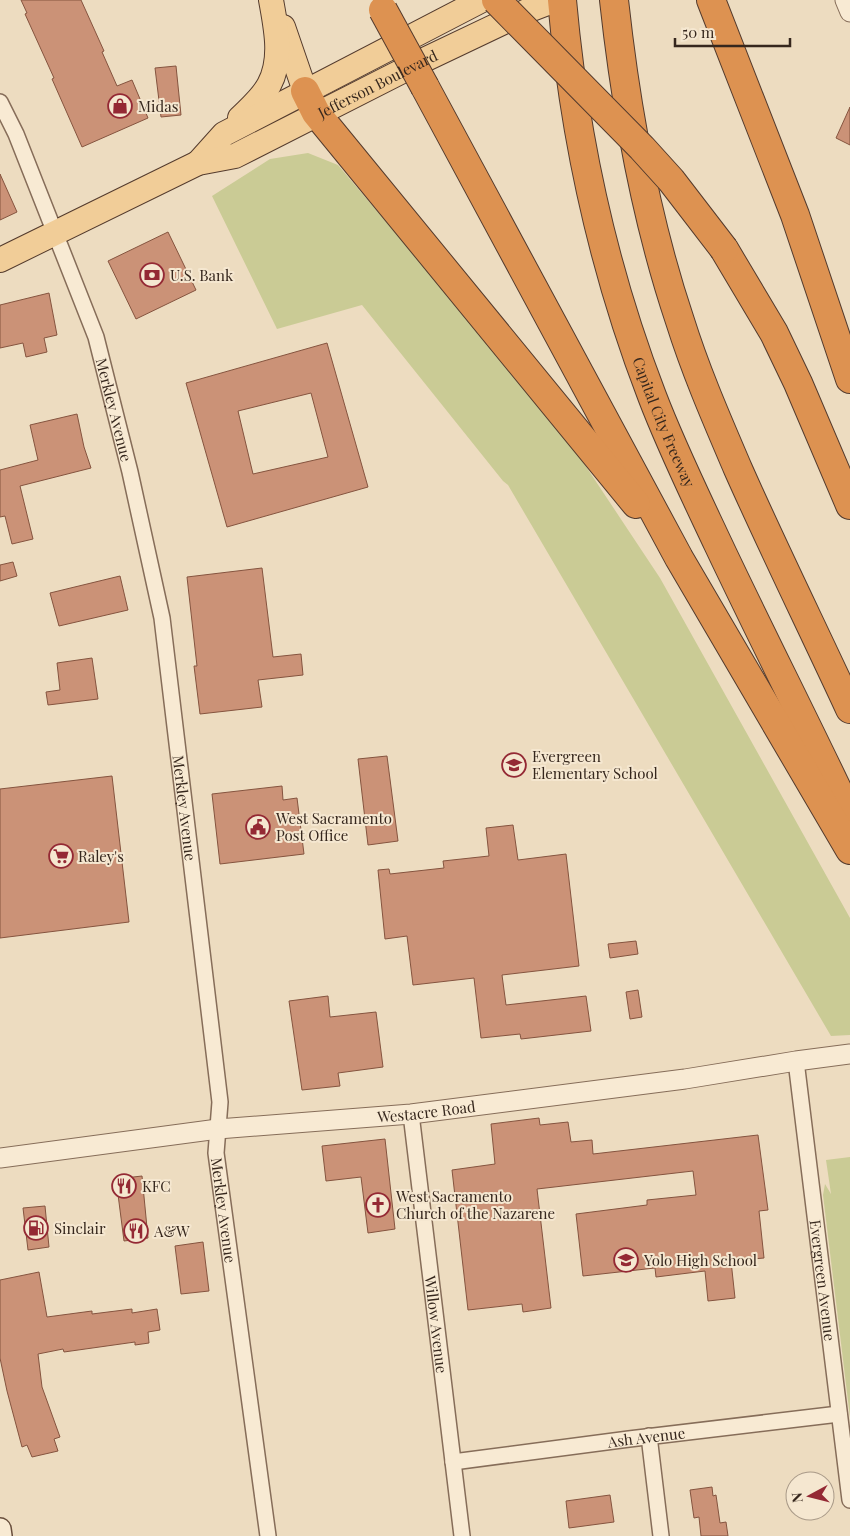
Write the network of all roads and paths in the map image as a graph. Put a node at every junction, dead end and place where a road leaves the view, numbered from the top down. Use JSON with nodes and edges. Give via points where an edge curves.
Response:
{"nodes":[{"id":1,"x":272,"y":0,"type":"edge"},
{"id":2,"x":482,"y":0,"type":"edge"},
{"id":3,"x":496,"y":0,"type":"edge"},
{"id":4,"x":555,"y":0,"type":"edge"},
{"id":5,"x":562,"y":0,"type":"edge"},
{"id":6,"x":614,"y":0,"type":"edge"},
{"id":7,"x":711,"y":0,"type":"edge"},
{"id":8,"x":845,"y":0,"type":"edge"},
{"id":9,"x":380,"y":5,"type":"edge"},
{"id":10,"x":527,"y":5,"type":"edge"},
{"id":11,"x":850,"y":12,"type":"edge"},
{"id":12,"x":0,"y":102,"type":"edge"},
{"id":13,"x":311,"y":102,"type":"junction"},
{"id":14,"x":224,"y":134,"type":"junction"},
{"id":15,"x":198,"y":163,"type":"junction"},
{"id":16,"x":55,"y":233,"type":"junction"},
{"id":17,"x":0,"y":260,"type":"edge"},
{"id":18,"x":850,"y":379,"type":"edge"},
{"id":19,"x":850,"y":505,"type":"edge"},
{"id":20,"x":679,"y":558,"type":"junction"},
{"id":21,"x":850,"y":709,"type":"edge"},
{"id":22,"x":850,"y":816,"type":"edge"},
{"id":23,"x":850,"y":850,"type":"edge"},
{"id":24,"x":850,"y":1054,"type":"edge"},
{"id":25,"x":796,"y":1060,"type":"junction"},
{"id":26,"x":411,"y":1114,"type":"junction"},
{"id":27,"x":218,"y":1129,"type":"junction"},
{"id":28,"x":0,"y":1158,"type":"edge"},
{"id":29,"x":839,"y":1414,"type":"junction"},
{"id":30,"x":649,"y":1436,"type":"junction"},
{"id":31,"x":453,"y":1462,"type":"junction"},
{"id":32,"x":850,"y":1500,"type":"edge"},
{"id":33,"x":0,"y":1529,"type":"edge"},
{"id":34,"x":1,"y":1536,"type":"edge"},
{"id":35,"x":268,"y":1536,"type":"edge"},
{"id":36,"x":462,"y":1536,"type":"edge"},
{"id":37,"x":661,"y":1536,"type":"edge"}],
"edges":[{"from":1,"to":13,"type":"main road"},
{"from":1,"to":14,"type":"main road","via":[[277,50],[275,69],[261,98]]},
{"from":2,"to":13,"type":"main road","name":"Jefferson Boulevard"},
{"from":3,"to":19,"type":"highway","bridge":true,"via":[[642,148],[724,249],[778,341]]},
{"from":4,"to":10,"type":"main road","name":"Jefferson Boulevard"},
{"from":5,"to":22,"type":"highway","name":"Capital City Freeway","via":[[567,51],[602,241],[652,396],[685,475]]},
{"from":6,"to":21,"type":"highway","via":[[645,201],[680,322],[716,418]]},
{"from":7,"to":18,"type":"highway","via":[[795,215]]},
{"from":8,"to":11,"type":"street"},
{"from":9,"to":20,"type":"highway","bridge":true},
{"from":10,"to":13,"type":"main road","name":"Jefferson Boulevard"},
{"from":12,"to":16,"type":"street","name":"Merkley Avenue"},
{"from":13,"to":14,"type":"main road","name":"Jefferson Boulevard"},
{"from":13,"to":15,"type":"main road","name":"Jefferson Boulevard","via":[[235,156]]},
{"from":13,"to":20,"type":"highway"},
{"from":14,"to":15,"type":"main road","name":"Jefferson Boulevard"},
{"from":15,"to":16,"type":"main road","name":"Jefferson Boulevard"},
{"from":16,"to":17,"type":"main road","name":"Jefferson Boulevard"},
{"from":16,"to":27,"type":"street","name":"Merkley Avenue","via":[[96,337],[162,618],[220,1102]]},
{"from":20,"to":23,"type":"highway"},
{"from":24,"to":25,"type":"street","name":"Westacre Road"},
{"from":25,"to":26,"type":"street","name":"Westacre Road","via":[[685,1079]]},
{"from":25,"to":29,"type":"street","name":"Evergreen Avenue"},
{"from":26,"to":27,"type":"street","name":"Westacre Road"},
{"from":26,"to":31,"type":"street","name":"Willow Avenue"},
{"from":27,"to":28,"type":"street","name":"Westacre Road"},
{"from":27,"to":35,"type":"street","name":"Merkley Avenue","via":[[216,1153],[223,1210]]},
{"from":29,"to":30,"type":"street","name":"Ash Avenue"},
{"from":29,"to":32,"type":"street","name":"Evergreen Avenue"},
{"from":30,"to":31,"type":"street","name":"Ash Avenue"},
{"from":30,"to":37,"type":"street"},
{"from":31,"to":36,"type":"street","name":"Willow Avenue"},
{"from":33,"to":34,"type":"main road"}]}
